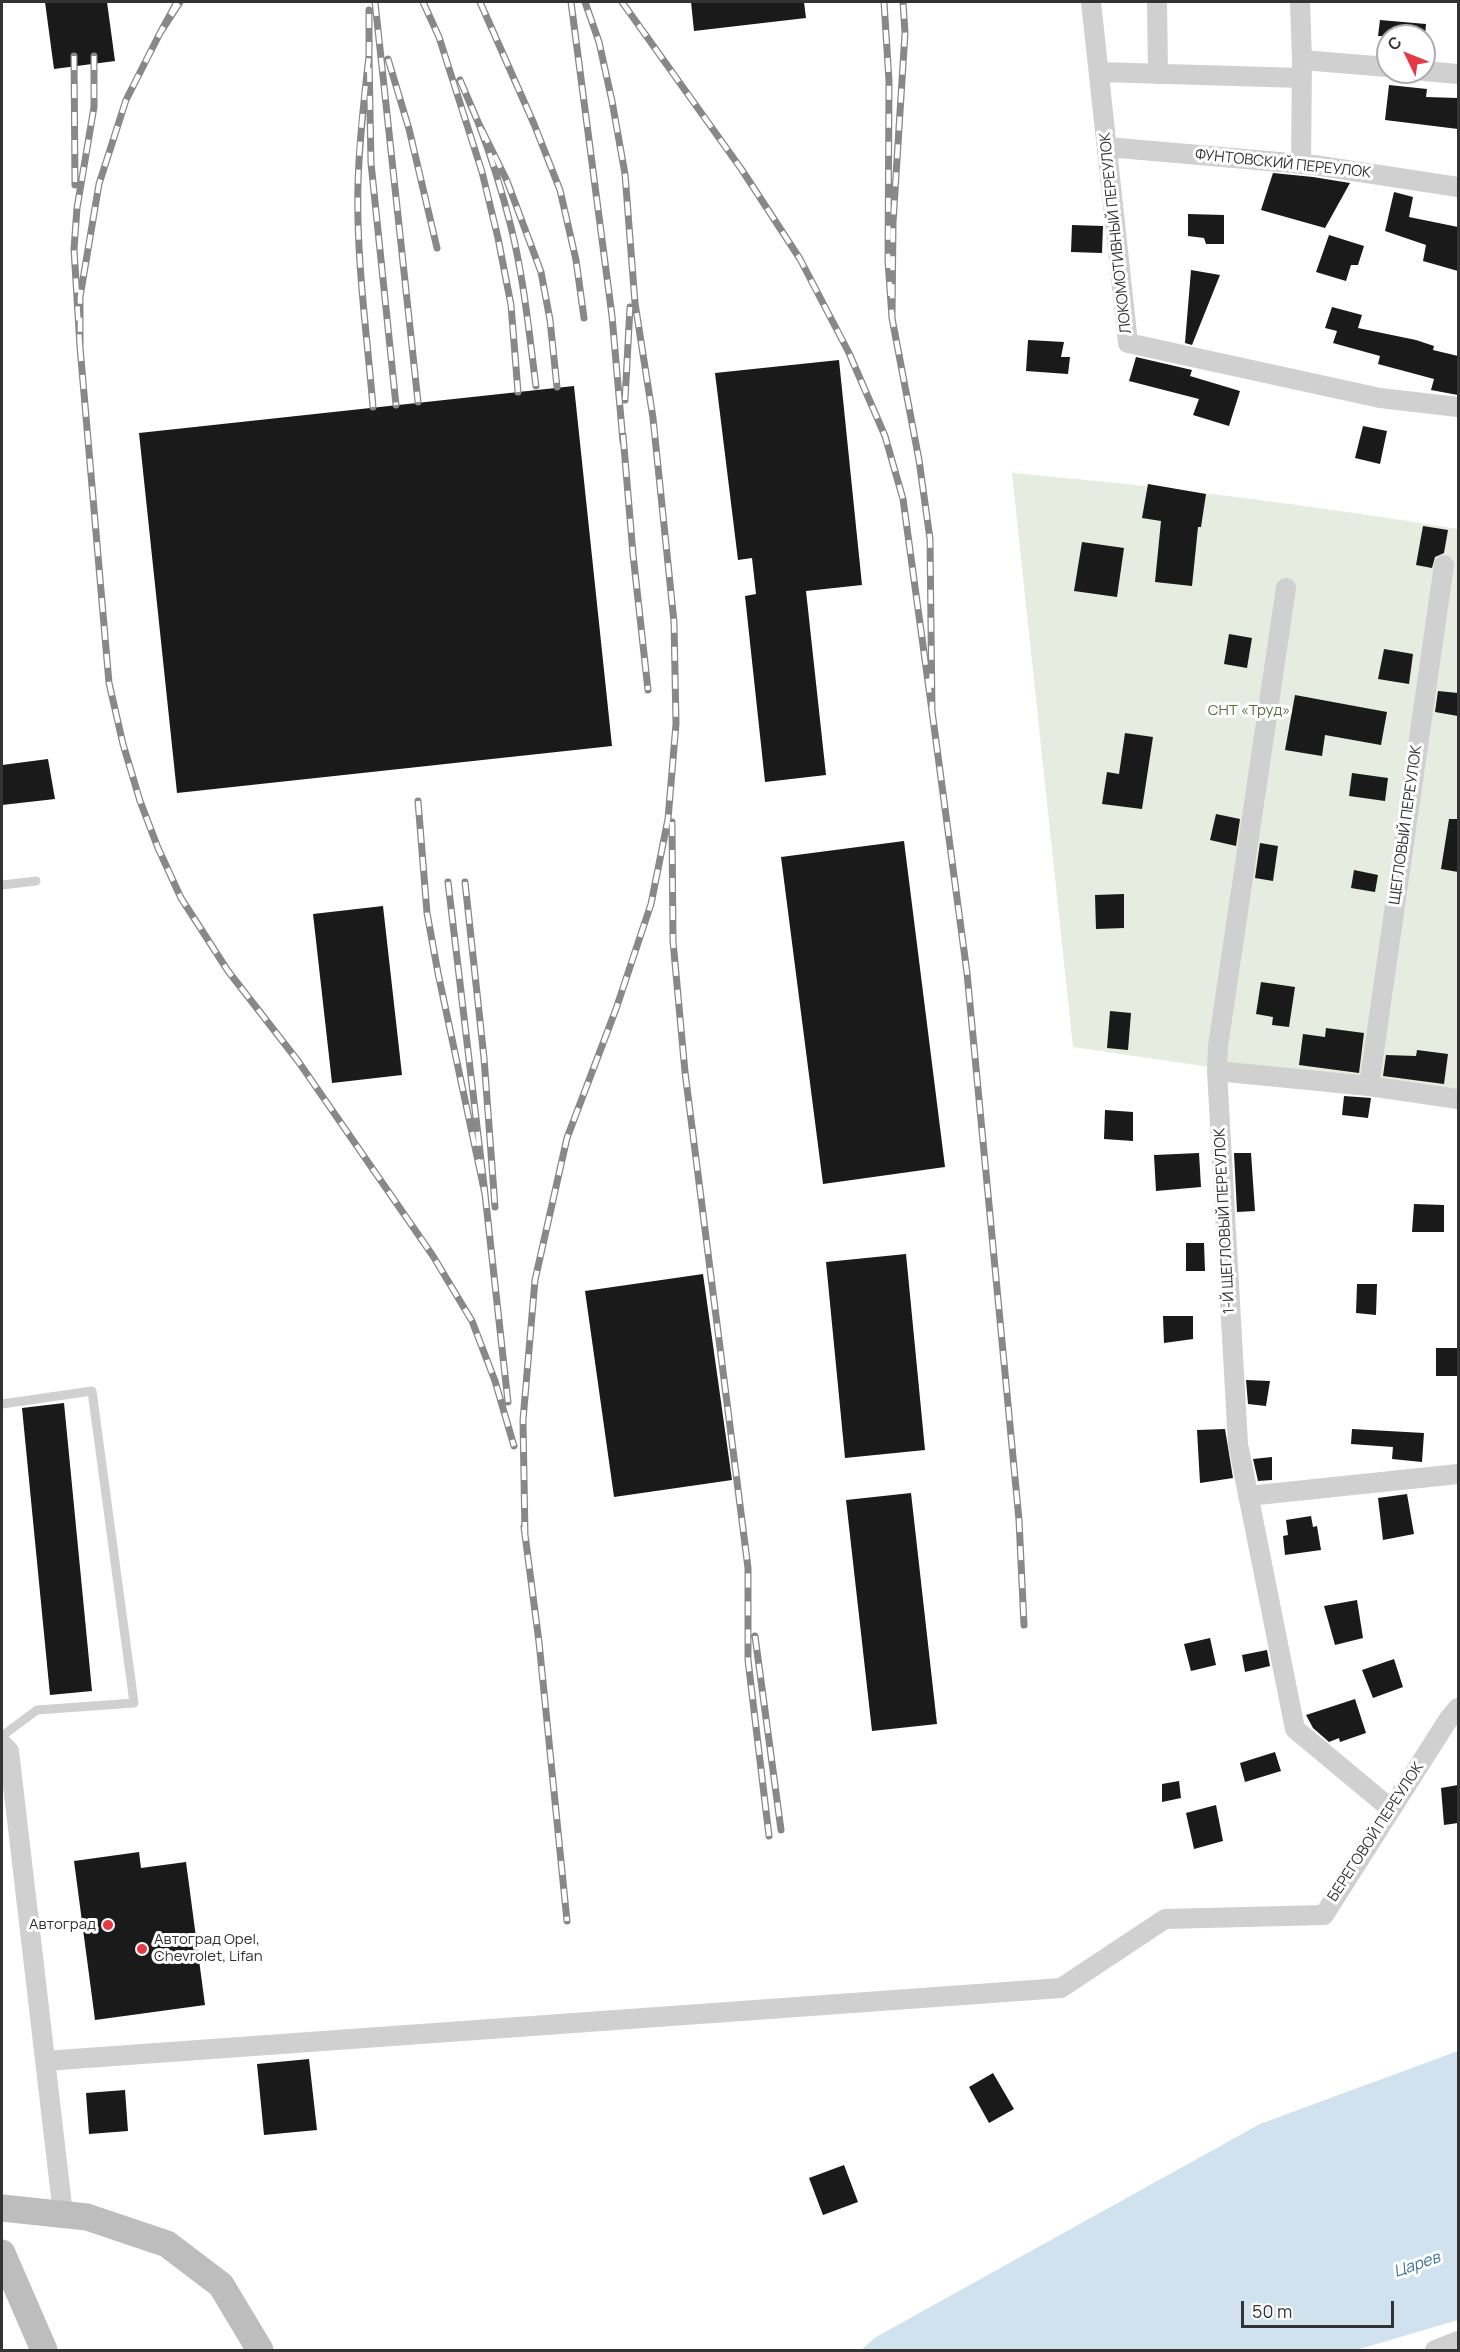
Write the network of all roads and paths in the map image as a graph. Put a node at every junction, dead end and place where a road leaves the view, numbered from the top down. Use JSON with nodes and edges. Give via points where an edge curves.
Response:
{"nodes":[{"id":1,"x":1091,"y":2,"type":"edge"},
{"id":2,"x":1157,"y":2,"type":"edge"},
{"id":3,"x":1300,"y":2,"type":"edge"},
{"id":4,"x":1376,"y":68,"type":"edge"},
{"id":5,"x":1302,"y":69,"type":"junction"},
{"id":6,"x":1099,"y":72,"type":"junction"},
{"id":7,"x":1436,"y":72,"type":"edge"},
{"id":8,"x":1158,"y":74,"type":"junction"},
{"id":9,"x":1458,"y":74,"type":"edge"},
{"id":10,"x":1107,"y":147,"type":"junction"},
{"id":11,"x":1301,"y":164,"type":"junction"},
{"id":12,"x":1458,"y":187,"type":"edge"},
{"id":13,"x":1458,"y":407,"type":"edge"},
{"id":14,"x":1444,"y":565,"type":"dead end"},
{"id":15,"x":1286,"y":588,"type":"dead end"},
{"id":16,"x":36,"y":881,"type":"dead end"},
{"id":17,"x":2,"y":885,"type":"edge"},
{"id":18,"x":1217,"y":1071,"type":"junction"},
{"id":19,"x":1369,"y":1086,"type":"junction"},
{"id":20,"x":1458,"y":1099,"type":"edge"},
{"id":21,"x":2,"y":1404,"type":"edge"},
{"id":22,"x":1458,"y":1474,"type":"edge"},
{"id":23,"x":1248,"y":1496,"type":"junction"},
{"id":24,"x":1458,"y":1708,"type":"edge"},
{"id":25,"x":2,"y":1736,"type":"edge"},
{"id":26,"x":2,"y":1744,"type":"edge"},
{"id":27,"x":1391,"y":1809,"type":"junction"},
{"id":28,"x":45,"y":2061,"type":"junction"},
{"id":29,"x":2,"y":2208,"type":"edge"},
{"id":30,"x":63,"y":2214,"type":"junction"},
{"id":31,"x":5,"y":2269,"type":"edge"},
{"id":32,"x":1458,"y":2341,"type":"edge"},
{"id":33,"x":44,"y":2350,"type":"edge"},
{"id":34,"x":260,"y":2350,"type":"edge"},
{"id":35,"x":1436,"y":2350,"type":"edge"}],
"edges":[{"from":1,"to":6,"type":"street","name":"ЛОКОМОТИВНЫЙ ПЕРЕУЛОК"},
{"from":2,"to":8,"type":"street"},
{"from":3,"to":5,"type":"street"},
{"from":4,"to":5,"type":"street"},
{"from":5,"to":8,"type":"street"},
{"from":5,"to":11,"type":"street"},
{"from":6,"to":8,"type":"street"},
{"from":6,"to":10,"type":"street","name":"ЛОКОМОТИВНЫЙ ПЕРЕУЛОК"},
{"from":7,"to":9,"type":"street"},
{"from":10,"to":11,"type":"street","name":"ФУНТОВСКИЙ ПЕРЕУЛОК"},
{"from":10,"to":13,"type":"street","name":"ЛОКОМОТИВНЫЙ ПЕРЕУЛОК","via":[[1128,343],[1380,398]]},
{"from":11,"to":12,"type":"street","name":"ФУНТОВСКИЙ ПЕРЕУЛОК"},
{"from":14,"to":19,"type":"street","name":"ЩЕГЛОВЫЙ ПЕРЕУЛОК"},
{"from":15,"to":18,"type":"street","name":"1-Й ЩЕГЛОВЫЙ ПЕРЕУЛОК"},
{"from":16,"to":17,"type":"lane"},
{"from":18,"to":19,"type":"street"},
{"from":18,"to":23,"type":"street","name":"1-Й ЩЕГЛОВЫЙ ПЕРЕУЛОК","via":[[1238,1444]]},
{"from":19,"to":20,"type":"street"},
{"from":21,"to":25,"type":"lane","via":[[92,1391],[134,1703],[37,1710]]},
{"from":22,"to":23,"type":"street"},
{"from":23,"to":27,"type":"street","name":"1-Й ЩЕГЛОВЫЙ ПЕРЕУЛОК","via":[[1295,1729]]},
{"from":24,"to":27,"type":"street","name":"БЕРЕГОВОЙ ПЕРЕУЛОК"},
{"from":26,"to":28,"type":"street","via":[[9,1751]]},
{"from":27,"to":28,"type":"street","name":"БЕРЕГОВОЙ ПЕРЕУЛОК","via":[[1324,1915],[1165,1919],[1061,1988]]},
{"from":28,"to":30,"type":"street"},
{"from":29,"to":30,"type":"street"},
{"from":30,"to":34,"type":"street","via":[[87,2217],[166,2244],[221,2285]]},
{"from":31,"to":33,"type":"street"},
{"from":32,"to":35,"type":"street"}]}
